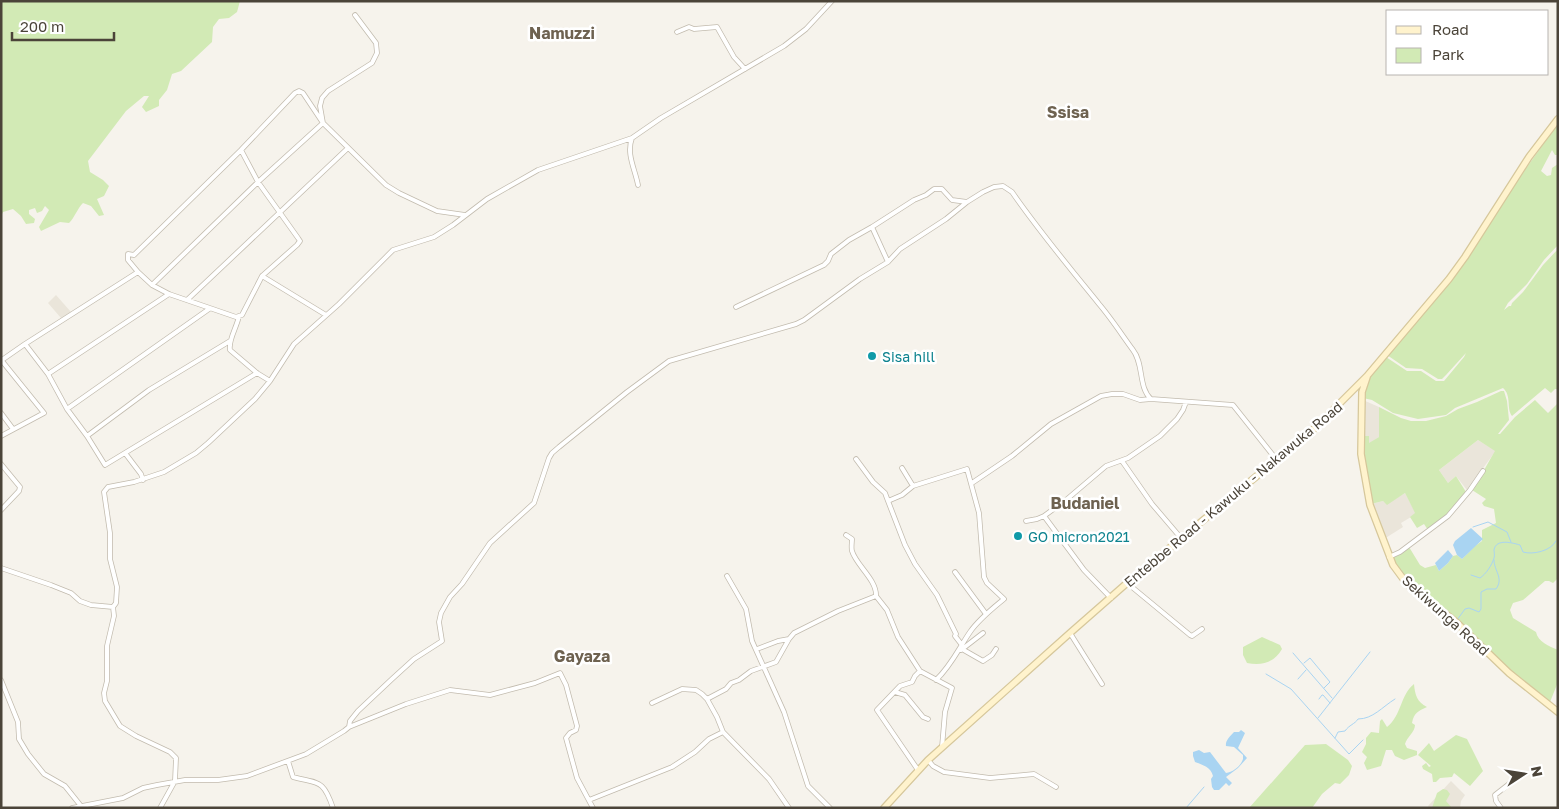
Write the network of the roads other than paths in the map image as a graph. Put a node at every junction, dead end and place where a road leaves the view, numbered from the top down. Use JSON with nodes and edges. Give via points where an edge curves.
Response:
{"nodes":[{"id":1,"x":832,"y":1,"type":"edge"},
{"id":2,"x":355,"y":15,"type":"dead end"},
{"id":3,"x":677,"y":32,"type":"dead end"},
{"id":4,"x":744,"y":69,"type":"junction"},
{"id":5,"x":1558,"y":119,"type":"edge"},
{"id":6,"x":323,"y":123,"type":"junction"},
{"id":7,"x":632,"y":138,"type":"junction"},
{"id":8,"x":348,"y":148,"type":"junction"},
{"id":9,"x":242,"y":150,"type":"junction"},
{"id":10,"x":258,"y":182,"type":"junction"},
{"id":11,"x":638,"y":185,"type":"dead end"},
{"id":12,"x":967,"y":202,"type":"junction"},
{"id":13,"x":280,"y":212,"type":"junction"},
{"id":14,"x":465,"y":215,"type":"junction"},
{"id":15,"x":872,"y":228,"type":"junction"},
{"id":16,"x":888,"y":262,"type":"junction"},
{"id":17,"x":138,"y":272,"type":"junction"},
{"id":18,"x":262,"y":276,"type":"junction"},
{"id":19,"x":152,"y":285,"type":"junction"},
{"id":20,"x":169,"y":294,"type":"junction"},
{"id":21,"x":187,"y":300,"type":"junction"},
{"id":22,"x":736,"y":306,"type":"dead end"},
{"id":23,"x":209,"y":309,"type":"junction"},
{"id":24,"x":326,"y":315,"type":"junction"},
{"id":25,"x":239,"y":316,"type":"junction"},
{"id":26,"x":230,"y":341,"type":"junction"},
{"id":27,"x":25,"y":344,"type":"junction"},
{"id":28,"x":2,"y":360,"type":"edge"},
{"id":29,"x":257,"y":373,"type":"junction"},
{"id":30,"x":48,"y":374,"type":"junction"},
{"id":31,"x":1367,"y":376,"type":"junction"},
{"id":32,"x":270,"y":381,"type":"junction"},
{"id":33,"x":1350,"y":393,"type":"junction"},
{"id":34,"x":1362,"y":396,"type":"junction"},
{"id":35,"x":1151,"y":399,"type":"junction"},
{"id":36,"x":1186,"y":402,"type":"junction"},
{"id":37,"x":67,"y":409,"type":"junction"},
{"id":38,"x":1,"y":413,"type":"edge"},
{"id":39,"x":13,"y":429,"type":"junction"},
{"id":40,"x":1,"y":436,"type":"edge"},
{"id":41,"x":87,"y":436,"type":"junction"},
{"id":42,"x":125,"y":453,"type":"junction"},
{"id":43,"x":1276,"y":458,"type":"junction"},
{"id":44,"x":856,"y":459,"type":"dead end"},
{"id":45,"x":1122,"y":461,"type":"junction"},
{"id":46,"x":1,"y":464,"type":"edge"},
{"id":47,"x":902,"y":468,"type":"dead end"},
{"id":48,"x":1483,"y":471,"type":"dead end"},
{"id":49,"x":143,"y":480,"type":"junction"},
{"id":50,"x":972,"y":483,"type":"junction"},
{"id":51,"x":913,"y":486,"type":"junction"},
{"id":52,"x":888,"y":501,"type":"junction"},
{"id":53,"x":1,"y":510,"type":"edge"},
{"id":54,"x":1044,"y":516,"type":"junction"},
{"id":55,"x":1026,"y":522,"type":"dead end"},
{"id":56,"x":846,"y":535,"type":"dead end"},
{"id":57,"x":1181,"y":538,"type":"junction"},
{"id":58,"x":1390,"y":556,"type":"junction"},
{"id":59,"x":1,"y":568,"type":"edge"},
{"id":60,"x":955,"y":572,"type":"dead end"},
{"id":61,"x":727,"y":576,"type":"dead end"},
{"id":62,"x":1127,"y":583,"type":"junction"},
{"id":63,"x":876,"y":596,"type":"junction"},
{"id":64,"x":1111,"y":598,"type":"junction"},
{"id":65,"x":113,"y":608,"type":"junction"},
{"id":66,"x":986,"y":614,"type":"junction"},
{"id":67,"x":1202,"y":629,"type":"dead end"},
{"id":68,"x":983,"y":633,"type":"dead end"},
{"id":69,"x":1070,"y":633,"type":"junction"},
{"id":70,"x":790,"y":639,"type":"junction"},
{"id":71,"x":961,"y":648,"type":"junction"},
{"id":72,"x":757,"y":649,"type":"junction"},
{"id":73,"x":996,"y":649,"type":"dead end"},
{"id":74,"x":764,"y":667,"type":"junction"},
{"id":75,"x":920,"y":671,"type":"junction"},
{"id":76,"x":1,"y":680,"type":"edge"},
{"id":77,"x":936,"y":680,"type":"junction"},
{"id":78,"x":1102,"y":684,"type":"dead end"},
{"id":79,"x":895,"y":692,"type":"junction"},
{"id":80,"x":707,"y":699,"type":"junction"},
{"id":81,"x":652,"y":703,"type":"dead end"},
{"id":82,"x":1558,"y":712,"type":"edge"},
{"id":83,"x":928,"y":719,"type":"dead end"},
{"id":84,"x":349,"y":727,"type":"junction"},
{"id":85,"x":723,"y":732,"type":"junction"},
{"id":86,"x":942,"y":747,"type":"junction"},
{"id":87,"x":928,"y":760,"type":"junction"},
{"id":88,"x":288,"y":761,"type":"junction"},
{"id":89,"x":918,"y":770,"type":"junction"},
{"id":90,"x":1518,"y":777,"type":"dead end"},
{"id":91,"x":175,"y":782,"type":"junction"},
{"id":92,"x":1056,"y":787,"type":"dead end"},
{"id":93,"x":589,"y":800,"type":"junction"},
{"id":94,"x":81,"y":806,"type":"junction"},
{"id":95,"x":72,"y":808,"type":"edge"},
{"id":96,"x":160,"y":808,"type":"edge"},
{"id":97,"x":333,"y":808,"type":"edge"},
{"id":98,"x":593,"y":808,"type":"edge"},
{"id":99,"x":789,"y":808,"type":"edge"},
{"id":100,"x":830,"y":808,"type":"edge"},
{"id":101,"x":884,"y":808,"type":"edge"},
{"id":102,"x":1501,"y":808,"type":"edge"}],
"edges":[{"from":1,"to":4,"type":"street","via":[[799,35]]},
{"from":2,"to":6,"type":"street","via":[[376,43],[377,53],[372,63],[322,98]]},
{"from":3,"to":4,"type":"street","via":[[688,27],[717,27]]},
{"from":4,"to":7,"type":"street"},
{"from":5,"to":31,"type":"main road","name":"Entebbe Road - Kawuku - Nakawuka Road","via":[[1529,157],[1465,257]]},
{"from":6,"to":8,"type":"street"},
{"from":6,"to":9,"type":"street","via":[[303,93],[297,92]]},
{"from":6,"to":10,"type":"street"},
{"from":7,"to":11,"type":"street","via":[[628,146]]},
{"from":7,"to":14,"type":"street","via":[[538,170],[507,186]]},
{"from":8,"to":13,"type":"street"},
{"from":8,"to":14,"type":"street","via":[[386,185],[399,193],[437,211]]},
{"from":9,"to":10,"type":"street"},
{"from":9,"to":17,"type":"street","via":[[134,255],[128,254],[128,260]]},
{"from":10,"to":13,"type":"street"},
{"from":10,"to":19,"type":"street"},
{"from":12,"to":15,"type":"street","via":[[952,200],[942,189],[934,189]]},
{"from":12,"to":16,"type":"street"},
{"from":12,"to":35,"type":"street","via":[[994,187],[1003,186],[1012,192],[1134,351],[1144,390]]},
{"from":13,"to":18,"type":"street","via":[[300,241]]},
{"from":13,"to":21,"type":"street"},
{"from":14,"to":24,"type":"street","via":[[434,237],[393,250]]},
{"from":15,"to":16,"type":"street"},
{"from":15,"to":22,"type":"street","via":[[832,253],[824,265]]},
{"from":16,"to":84,"type":"street","via":[[796,324],[669,362],[552,453],[534,503],[490,543],[450,597],[439,618],[442,641],[414,659],[392,679],[358,711]]},
{"from":17,"to":19,"type":"street"},
{"from":17,"to":27,"type":"street"},
{"from":18,"to":24,"type":"street"},
{"from":18,"to":25,"type":"street"},
{"from":19,"to":20,"type":"street"},
{"from":20,"to":21,"type":"street"},
{"from":20,"to":30,"type":"street"},
{"from":21,"to":23,"type":"street"},
{"from":23,"to":25,"type":"street","via":[[231,317]]},
{"from":23,"to":37,"type":"street"},
{"from":24,"to":32,"type":"street","via":[[294,344]]},
{"from":25,"to":26,"type":"street"},
{"from":26,"to":29,"type":"street","via":[[232,352]]},
{"from":26,"to":41,"type":"street","via":[[149,390]]},
{"from":27,"to":28,"type":"street"},
{"from":27,"to":30,"type":"street"},
{"from":28,"to":39,"type":"street","via":[[44,413]]},
{"from":29,"to":32,"type":"street"},
{"from":29,"to":42,"type":"street"},
{"from":30,"to":37,"type":"street"},
{"from":31,"to":33,"type":"main road","name":"Entebbe Road - Kawuku - Nakawuka Road"},
{"from":31,"to":34,"type":"main road","name":"Sekiwunga Road"},
{"from":32,"to":49,"type":"street","via":[[246,408],[196,453]]},
{"from":33,"to":34,"type":"main road","via":[[1358,392]]},
{"from":33,"to":43,"type":"main road","name":"Entebbe Road - Kawuku - Nakawuka Road","via":[[1315,428]]},
{"from":34,"to":58,"type":"main road","name":"Sekiwunga Road","via":[[1361,454],[1365,481],[1372,511]]},
{"from":35,"to":36,"type":"street"},
{"from":35,"to":50,"type":"street","via":[[1140,400],[1123,394],[1101,396],[1051,424]]},
{"from":36,"to":43,"type":"street","via":[[1234,406]]},
{"from":36,"to":45,"type":"street","via":[[1177,419],[1160,436]]},
{"from":37,"to":41,"type":"street"},
{"from":38,"to":39,"type":"street"},
{"from":39,"to":40,"type":"street"},
{"from":41,"to":42,"type":"street","via":[[105,465]]},
{"from":42,"to":49,"type":"street"},
{"from":43,"to":57,"type":"main road","name":"Entebbe Road - Kawuku - Nakawuka Road"},
{"from":44,"to":52,"type":"street"},
{"from":45,"to":54,"type":"street","via":[[1106,466]]},
{"from":45,"to":57,"type":"street"},
{"from":46,"to":53,"type":"street","via":[[20,487]]},
{"from":47,"to":51,"type":"street"},
{"from":48,"to":58,"type":"street","via":[[1448,516]]},
{"from":49,"to":65,"type":"street","via":[[108,487],[104,492],[110,559],[117,587]]},
{"from":50,"to":51,"type":"street","via":[[967,469]]},
{"from":50,"to":66,"type":"street","via":[[979,513],[984,577],[1004,599]]},
{"from":51,"to":52,"type":"street"},
{"from":52,"to":71,"type":"street","via":[[905,545],[937,595]]},
{"from":54,"to":55,"type":"street"},
{"from":54,"to":64,"type":"street","via":[[1084,570]]},
{"from":56,"to":63,"type":"street","via":[[852,539],[852,551],[868,574],[877,591]]},
{"from":57,"to":62,"type":"main road","name":"Entebbe Road - Kawuku - Nakawuka Road"},
{"from":58,"to":82,"type":"main road","name":"Sekiwunga Road","via":[[1407,584],[1456,622],[1509,673]]},
{"from":59,"to":65,"type":"street","via":[[71,593],[80,601]]},
{"from":60,"to":66,"type":"street"},
{"from":61,"to":72,"type":"street","via":[[743,603]]},
{"from":62,"to":64,"type":"main road","name":"Entebbe Road - Kawuku - Nakawuka Road"},
{"from":62,"to":67,"type":"street","via":[[1191,636]]},
{"from":63,"to":70,"type":"street","via":[[838,611],[794,633]]},
{"from":63,"to":75,"type":"street"},
{"from":64,"to":69,"type":"main road","name":"Entebbe Road - Kawuku - Nakawuka Road"},
{"from":65,"to":91,"type":"street","via":[[107,646],[105,701],[120,726],[174,756],[177,761]]},
{"from":66,"to":71,"type":"street"},
{"from":68,"to":71,"type":"street"},
{"from":69,"to":78,"type":"street"},
{"from":69,"to":86,"type":"main road","name":"Entebbe Road - Kawuku - Nakawuka Road"},
{"from":70,"to":72,"type":"street"},
{"from":70,"to":74,"type":"street","via":[[778,661]]},
{"from":71,"to":73,"type":"street","via":[[983,661]]},
{"from":71,"to":77,"type":"street"},
{"from":72,"to":74,"type":"street"},
{"from":74,"to":80,"type":"street","via":[[751,671]]},
{"from":74,"to":100,"type":"street","via":[[791,731],[808,786]]},
{"from":75,"to":77,"type":"street"},
{"from":75,"to":79,"type":"street","via":[[912,682],[900,686]]},
{"from":76,"to":94,"type":"street","via":[[18,722],[19,738],[28,754],[44,774],[65,786]]},
{"from":77,"to":86,"type":"street","via":[[953,690],[945,712]]},
{"from":79,"to":83,"type":"street","via":[[905,696],[917,712]]},
{"from":79,"to":89,"type":"street","via":[[877,711]]},
{"from":80,"to":81,"type":"street","via":[[696,690],[682,689]]},
{"from":80,"to":85,"type":"street"},
{"from":84,"to":88,"type":"street","via":[[306,754]]},
{"from":84,"to":93,"type":"street","via":[[444,692],[456,690],[490,695],[560,673],[577,726],[566,738],[577,778]]},
{"from":85,"to":93,"type":"street","via":[[672,767]]},
{"from":85,"to":99,"type":"street","via":[[769,779]]},
{"from":86,"to":87,"type":"main road","name":"Entebbe Road - Kawuku - Nakawuka Road"},
{"from":87,"to":89,"type":"main road","name":"Entebbe Road - Kawuku - Nakawuka Road"},
{"from":87,"to":92,"type":"street","via":[[944,772],[990,778],[1034,774]]},
{"from":88,"to":91,"type":"street","via":[[240,778]]},
{"from":88,"to":97,"type":"street","via":[[293,777],[323,786]]},
{"from":89,"to":101,"type":"main road","name":"Entebbe Road - Kawuku - Nakawuka Road"},
{"from":90,"to":102,"type":"street","via":[[1495,796]]},
{"from":91,"to":94,"type":"street","via":[[143,788],[123,798]]},
{"from":91,"to":96,"type":"street"},
{"from":93,"to":98,"type":"street"},
{"from":94,"to":95,"type":"street"}]}
